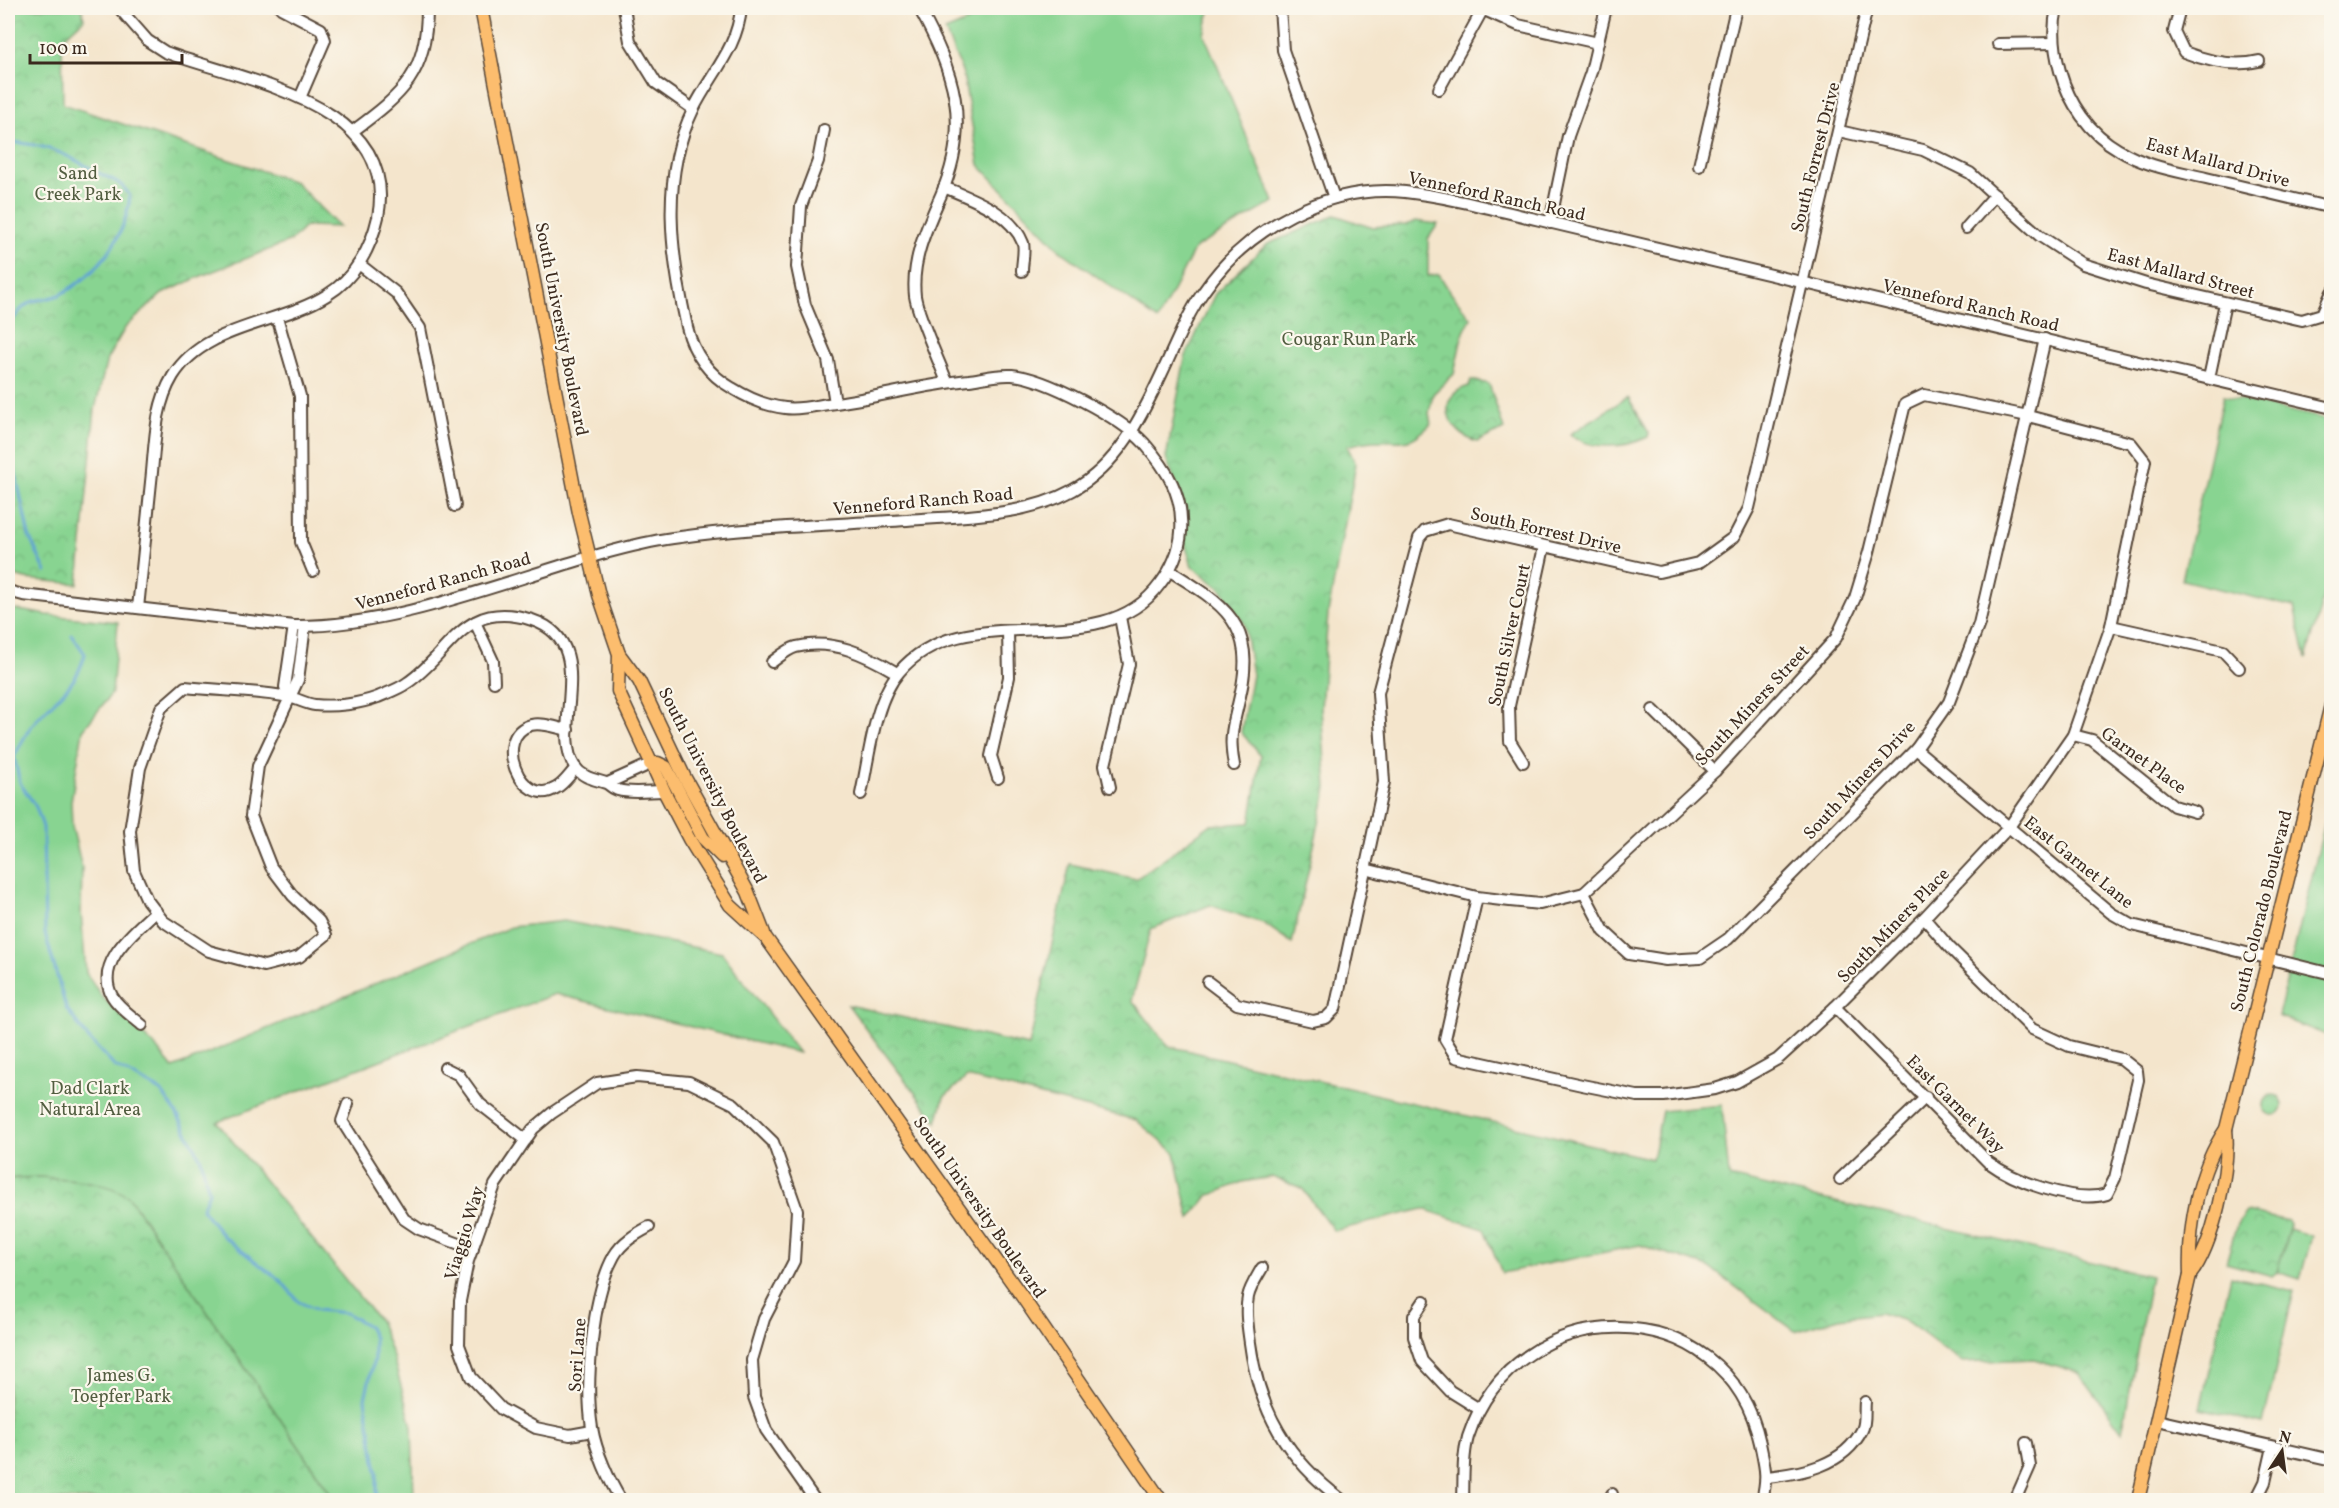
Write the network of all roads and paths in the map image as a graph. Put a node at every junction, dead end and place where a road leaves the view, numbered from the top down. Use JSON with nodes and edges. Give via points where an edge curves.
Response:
{"nodes":[{"id":1,"x":119,"y":8,"type":"edge"},
{"id":2,"x":281,"y":8,"type":"edge"},
{"id":3,"x":427,"y":8,"type":"edge"},
{"id":4,"x":481,"y":8,"type":"edge"},
{"id":5,"x":624,"y":8,"type":"edge"},
{"id":6,"x":741,"y":8,"type":"edge"},
{"id":7,"x":919,"y":8,"type":"edge"},
{"id":8,"x":1280,"y":8,"type":"edge"},
{"id":9,"x":1481,"y":8,"type":"edge"},
{"id":10,"x":1606,"y":8,"type":"edge"},
{"id":11,"x":1736,"y":8,"type":"edge"},
{"id":12,"x":1867,"y":8,"type":"edge"},
{"id":13,"x":2057,"y":8,"type":"edge"},
{"id":14,"x":2180,"y":8,"type":"edge"},
{"id":15,"x":1598,"y":43,"type":"junction"},
{"id":16,"x":2054,"y":43,"type":"junction"},
{"id":17,"x":1998,"y":44,"type":"dead end"},
{"id":18,"x":2259,"y":61,"type":"dead end"},
{"id":19,"x":1439,"y":89,"type":"dead end"},
{"id":20,"x":300,"y":98,"type":"junction"},
{"id":21,"x":693,"y":109,"type":"junction"},
{"id":22,"x":824,"y":130,"type":"dead end"},
{"id":23,"x":353,"y":131,"type":"junction"},
{"id":24,"x":1839,"y":131,"type":"junction"},
{"id":25,"x":1699,"y":166,"type":"dead end"},
{"id":26,"x":944,"y":187,"type":"junction"},
{"id":27,"x":1995,"y":195,"type":"junction"},
{"id":28,"x":1334,"y":198,"type":"junction"},
{"id":29,"x":2331,"y":208,"type":"edge"},
{"id":30,"x":1550,"y":223,"type":"junction"},
{"id":31,"x":1966,"y":228,"type":"dead end"},
{"id":32,"x":359,"y":264,"type":"junction"},
{"id":33,"x":1022,"y":271,"type":"dead end"},
{"id":34,"x":1802,"y":281,"type":"junction"},
{"id":35,"x":2331,"y":292,"type":"edge"},
{"id":36,"x":2225,"y":303,"type":"junction"},
{"id":37,"x":277,"y":317,"type":"junction"},
{"id":38,"x":2045,"y":339,"type":"junction"},
{"id":39,"x":2209,"y":378,"type":"junction"},
{"id":40,"x":947,"y":382,"type":"junction"},
{"id":41,"x":835,"y":403,"type":"junction"},
{"id":42,"x":2331,"y":408,"type":"edge"},
{"id":43,"x":2028,"y":416,"type":"junction"},
{"id":44,"x":1133,"y":431,"type":"junction"},
{"id":45,"x":455,"y":506,"type":"dead end"},
{"id":46,"x":1544,"y":547,"type":"junction"},
{"id":47,"x":590,"y":558,"type":"junction"},
{"id":48,"x":313,"y":571,"type":"dead end"},
{"id":49,"x":1170,"y":571,"type":"junction"},
{"id":50,"x":8,"y":591,"type":"edge"},
{"id":51,"x":138,"y":608,"type":"junction"},
{"id":52,"x":1120,"y":617,"type":"junction"},
{"id":53,"x":475,"y":622,"type":"junction"},
{"id":54,"x":299,"y":626,"type":"junction"},
{"id":55,"x":2111,"y":626,"type":"junction"},
{"id":56,"x":1008,"y":631,"type":"junction"},
{"id":57,"x":619,"y":654,"type":"junction"},
{"id":58,"x":772,"y":662,"type":"dead end"},
{"id":59,"x":2239,"y":668,"type":"dead end"},
{"id":60,"x":897,"y":673,"type":"junction"},
{"id":61,"x":494,"y":682,"type":"dead end"},
{"id":62,"x":290,"y":697,"type":"junction"},
{"id":63,"x":2331,"y":700,"type":"edge"},
{"id":64,"x":1653,"y":710,"type":"dead end"},
{"id":65,"x":568,"y":730,"type":"junction"},
{"id":66,"x":2073,"y":735,"type":"junction"},
{"id":67,"x":1916,"y":749,"type":"junction"},
{"id":68,"x":1523,"y":762,"type":"dead end"},
{"id":69,"x":650,"y":764,"type":"junction"},
{"id":70,"x":1234,"y":765,"type":"dead end"},
{"id":71,"x":576,"y":768,"type":"junction"},
{"id":72,"x":1715,"y":771,"type":"junction"},
{"id":73,"x":998,"y":778,"type":"dead end"},
{"id":74,"x":608,"y":783,"type":"junction"},
{"id":75,"x":1110,"y":787,"type":"dead end"},
{"id":76,"x":663,"y":791,"type":"junction"},
{"id":77,"x":861,"y":794,"type":"dead end"},
{"id":78,"x":2195,"y":812,"type":"dead end"},
{"id":79,"x":2009,"y":827,"type":"junction"},
{"id":80,"x":731,"y":865,"type":"junction"},
{"id":81,"x":1365,"y":869,"type":"junction"},
{"id":82,"x":1584,"y":894,"type":"junction"},
{"id":83,"x":1477,"y":897,"type":"junction"},
{"id":84,"x":156,"y":911,"type":"junction"},
{"id":85,"x":1924,"y":918,"type":"junction"},
{"id":86,"x":766,"y":938,"type":"junction"},
{"id":87,"x":2268,"y":958,"type":"junction"},
{"id":88,"x":2331,"y":974,"type":"edge"},
{"id":89,"x":1208,"y":982,"type":"dead end"},
{"id":90,"x":1835,"y":1007,"type":"junction"},
{"id":91,"x":142,"y":1025,"type":"dead end"},
{"id":92,"x":445,"y":1068,"type":"dead end"},
{"id":93,"x":1926,"y":1097,"type":"junction"},
{"id":94,"x":348,"y":1104,"type":"dead end"},
{"id":95,"x":2226,"y":1129,"type":"junction"},
{"id":96,"x":526,"y":1140,"type":"junction"},
{"id":97,"x":1840,"y":1179,"type":"dead end"},
{"id":98,"x":649,"y":1227,"type":"dead end"},
{"id":99,"x":473,"y":1249,"type":"junction"},
{"id":100,"x":1262,"y":1268,"type":"dead end"},
{"id":101,"x":2190,"y":1275,"type":"junction"},
{"id":102,"x":1424,"y":1301,"type":"dead end"},
{"id":103,"x":1865,"y":1402,"type":"dead end"},
{"id":104,"x":1479,"y":1409,"type":"junction"},
{"id":105,"x":2157,"y":1420,"type":"junction"},
{"id":106,"x":592,"y":1431,"type":"junction"},
{"id":107,"x":2026,"y":1443,"type":"dead end"},
{"id":108,"x":2273,"y":1447,"type":"junction"},
{"id":109,"x":2331,"y":1460,"type":"edge"},
{"id":110,"x":1767,"y":1477,"type":"junction"},
{"id":111,"x":621,"y":1500,"type":"edge"},
{"id":112,"x":815,"y":1500,"type":"edge"},
{"id":113,"x":1161,"y":1500,"type":"edge"},
{"id":114,"x":1342,"y":1500,"type":"edge"},
{"id":115,"x":1463,"y":1500,"type":"edge"},
{"id":116,"x":1762,"y":1500,"type":"edge"},
{"id":117,"x":2014,"y":1500,"type":"edge"},
{"id":118,"x":2138,"y":1500,"type":"edge"},
{"id":119,"x":2256,"y":1500,"type":"edge"}],
"edges":[{"from":1,"to":20,"type":"street","via":[[148,41],[165,52]]},
{"from":2,"to":20,"type":"street","via":[[321,29],[325,40]]},
{"from":3,"to":23,"type":"street","via":[[427,34],[414,75],[393,102]]},
{"from":4,"to":47,"type":"main road","name":"South University Boulevard"},
{"from":5,"to":21,"type":"street","via":[[630,41],[656,82]]},
{"from":6,"to":21,"type":"street","via":[[730,50]]},
{"from":7,"to":26,"type":"street","via":[[948,66],[957,104],[952,163]]},
{"from":8,"to":28,"type":"street","via":[[1283,50]]},
{"from":9,"to":15,"type":"street","via":[[1518,26]]},
{"from":9,"to":19,"type":"street"},
{"from":10,"to":15,"type":"street"},
{"from":11,"to":25,"type":"street"},
{"from":12,"to":24,"type":"street","name":"South Forrest Drive"},
{"from":13,"to":16,"type":"street","name":"East Mallard Drive"},
{"from":14,"to":18,"type":"street","via":[[2174,31],[2184,52],[2242,65]]},
{"from":15,"to":30,"type":"street","via":[[1568,136]]},
{"from":16,"to":17,"type":"street"},
{"from":16,"to":29,"type":"street","name":"East Mallard Drive","via":[[2074,106],[2097,134],[2119,151],[2174,170]]},
{"from":20,"to":23,"type":"street","via":[[322,108]]},
{"from":21,"to":41,"type":"street","via":[[677,149],[669,210],[687,329],[694,351],[717,380],[749,398],[788,409]]},
{"from":22,"to":41,"type":"street","via":[[818,161],[801,206],[797,267],[805,305],[828,360]]},
{"from":23,"to":32,"type":"street","via":[[372,160],[380,195],[375,229]]},
{"from":24,"to":27,"type":"street","name":"East Mallard Street","via":[[1923,150],[1970,173]]},
{"from":24,"to":34,"type":"street","name":"South Forrest Drive"},
{"from":26,"to":33,"type":"street","via":[[1008,221],[1023,244]]},
{"from":26,"to":40,"type":"street","via":[[922,239],[915,297]]},
{"from":27,"to":31,"type":"street"},
{"from":27,"to":36,"type":"street","name":"East Mallard Street","via":[[2040,236],[2083,264]]},
{"from":28,"to":30,"type":"street","name":"Venneford Ranch Road","via":[[1401,192]]},
{"from":28,"to":44,"type":"street","name":"Venneford Ranch Road","via":[[1261,233],[1219,271],[1198,300]]},
{"from":30,"to":34,"type":"street","name":"Venneford Ranch Road"},
{"from":32,"to":37,"type":"street","via":[[328,295]]},
{"from":32,"to":45,"type":"street","via":[[396,293],[420,328]]},
{"from":34,"to":38,"type":"street","name":"Venneford Ranch Road"},
{"from":34,"to":46,"type":"street","name":"South Forrest Drive","via":[[1789,350],[1749,508],[1734,537],[1698,563],[1659,572]]},
{"from":35,"to":36,"type":"street","name":"East Mallard Street","via":[[2322,314],[2302,320]]},
{"from":36,"to":39,"type":"street"},
{"from":37,"to":48,"type":"street","via":[[300,396],[302,542]]},
{"from":37,"to":51,"type":"street","via":[[221,337],[186,360],[173,375],[158,417]]},
{"from":38,"to":39,"type":"street","name":"Venneford Ranch Road"},
{"from":38,"to":43,"type":"street","name":"South Miners Drive"},
{"from":39,"to":42,"type":"street","name":"Venneford Ranch Road"},
{"from":40,"to":41,"type":"street"},
{"from":40,"to":44,"type":"street","via":[[1009,375],[1035,379]]},
{"from":43,"to":55,"type":"street","name":"South Miners Place","via":[[2131,443],[2145,461]]},
{"from":43,"to":67,"type":"street","name":"South Miners Drive","via":[[1979,624],[1949,702]]},
{"from":43,"to":72,"type":"street","name":"South Miners Street","via":[[1923,395],[1905,404],[1866,561],[1855,598],[1836,638]]},
{"from":44,"to":47,"type":"street","name":"Venneford Ranch Road","via":[[1090,478],[1029,508],[672,538]]},
{"from":44,"to":49,"type":"street","via":[[1157,458],[1179,493],[1182,534]]},
{"from":46,"to":68,"type":"street","name":"South Silver Court","via":[[1509,706],[1510,741]]},
{"from":46,"to":81,"type":"street","name":"South Forrest Drive","via":[[1448,524],[1425,531],[1419,538],[1378,693],[1384,782]]},
{"from":47,"to":54,"type":"street","name":"Venneford Ranch Road","via":[[373,619],[330,627]]},
{"from":47,"to":57,"type":"main road","name":"South University Boulevard"},
{"from":49,"to":52,"type":"street","via":[[1150,599]]},
{"from":49,"to":70,"type":"street","via":[[1216,599],[1233,619],[1242,640],[1245,678],[1230,742]]},
{"from":50,"to":51,"type":"street","name":"Venneford Ranch Road"},
{"from":51,"to":54,"type":"street","name":"Venneford Ranch Road"},
{"from":52,"to":56,"type":"street","via":[[1088,625]]},
{"from":52,"to":75,"type":"street","via":[[1129,664],[1105,765]]},
{"from":53,"to":61,"type":"street","via":[[493,661]]},
{"from":53,"to":62,"type":"street","via":[[456,634],[407,684],[376,697],[346,704],[313,705]]},
{"from":53,"to":65,"type":"street","via":[[496,616],[516,617],[534,621],[555,635],[570,667]]},
{"from":54,"to":62,"type":"street","via":[[298,680]]},
{"from":55,"to":59,"type":"street","via":[[2223,651]]},
{"from":55,"to":66,"type":"street","name":"South Miners Place"},
{"from":56,"to":60,"type":"street","via":[[963,634],[942,641]]},
{"from":56,"to":73,"type":"street","via":[[1009,677],[991,756]]},
{"from":57,"to":69,"type":"main road","name":"South University Boulevard","via":[[618,692]]},
{"from":57,"to":80,"type":"main road","name":"South University Boulevard","via":[[639,681]]},
{"from":58,"to":60,"type":"street","via":[[795,647],[835,645],[868,656]]},
{"from":60,"to":77,"type":"street","via":[[880,708]]},
{"from":62,"to":84,"type":"street","via":[[185,687],[161,708],[140,768],[130,831],[134,871]]},
{"from":62,"to":84,"type":"street","via":[[258,766],[251,816],[272,867],[292,896],[319,921],[326,935],[299,957],[264,966],[209,951],[163,921]]},
{"from":63,"to":87,"type":"main road","name":"South Colorado Boulevard"},
{"from":64,"to":72,"type":"street"},
{"from":65,"to":71,"type":"street"},
{"from":65,"to":71,"type":"street","via":[[530,725],[515,739],[512,759],[520,778],[538,791],[558,788]]},
{"from":66,"to":78,"type":"street","name":"Garnet Place","via":[[2092,740],[2174,806]]},
{"from":66,"to":79,"type":"street","name":"South Miners Place"},
{"from":67,"to":79,"type":"street","name":"East Garnet Lane"},
{"from":67,"to":82,"type":"street","name":"South Miners Drive","via":[[1728,939],[1700,958],[1666,960],[1629,954],[1604,931]]},
{"from":69,"to":74,"type":"street"},
{"from":69,"to":76,"type":"main road","name":"South University Boulevard"},
{"from":69,"to":80,"type":"main road","via":[[666,766],[703,838]]},
{"from":71,"to":74,"type":"street","via":[[592,781]]},
{"from":72,"to":82,"type":"street","name":"South Miners Street"},
{"from":74,"to":76,"type":"street","via":[[617,790]]},
{"from":76,"to":86,"type":"main road","name":"South University Boulevard","via":[[730,905]]},
{"from":79,"to":85,"type":"street","name":"South Miners Place"},
{"from":79,"to":87,"type":"street","name":"East Garnet Lane","via":[[2111,913],[2132,925]]},
{"from":80,"to":86,"type":"main road","name":"South University Boulevard","via":[[748,892]]},
{"from":81,"to":83,"type":"street"},
{"from":81,"to":89,"type":"street","name":"South Forrest Drive","via":[[1335,1009],[1326,1018],[1313,1021],[1237,1004]]},
{"from":82,"to":83,"type":"street","via":[[1540,904]]},
{"from":83,"to":90,"type":"street","name":"South Miners Place","via":[[1445,1039],[1456,1057],[1637,1096],[1687,1095],[1737,1082],[1778,1059]]},
{"from":84,"to":91,"type":"street","via":[[122,943],[113,956],[109,974],[111,994]]},
{"from":85,"to":90,"type":"street","name":"South Miners Place"},
{"from":85,"to":93,"type":"street","name":"East Garnet Way","via":[[2032,1029],[2068,1046],[2122,1059],[2137,1071],[2138,1080],[2112,1187],[2107,1194],[2096,1197],[2031,1184],[2001,1171]]},
{"from":86,"to":113,"type":"main road","name":"South University Boulevard","via":[[1021,1295]]},
{"from":87,"to":88,"type":"street","name":"East Garnet Lane"},
{"from":87,"to":95,"type":"main road","name":"South Colorado Boulevard"},
{"from":90,"to":93,"type":"street","name":"East Garnet Way"},
{"from":92,"to":96,"type":"street","via":[[459,1075],[480,1104]]},
{"from":93,"to":97,"type":"street"},
{"from":94,"to":99,"type":"street","via":[[342,1121],[404,1219],[419,1229]]},
{"from":95,"to":101,"type":"main road","name":"South Colorado Boulevard","via":[[2210,1157],[2193,1223]]},
{"from":95,"to":101,"type":"main road","name":"South Colorado Boulevard","via":[[2228,1155],[2214,1216],[2204,1255]]},
{"from":96,"to":99,"type":"street","name":"Viaggio Way","via":[[495,1185]]},
{"from":96,"to":112,"type":"street","name":"Viaggio Way","via":[[552,1113],[597,1083],[637,1077],[688,1082],[734,1104],[773,1142],[797,1210],[797,1239],[794,1260],[765,1319],[752,1360],[754,1397],[766,1430]]},
{"from":98,"to":106,"type":"street","name":"Sori Lane","via":[[630,1238],[614,1255],[599,1300],[591,1343]]},
{"from":99,"to":106,"type":"street","name":"Viaggio Way","via":[[460,1301],[459,1345],[471,1377],[501,1409],[536,1428],[570,1435]]},
{"from":100,"to":114,"type":"street","via":[[1248,1294],[1246,1314],[1253,1369],[1268,1417],[1294,1454],[1326,1489]]},
{"from":101,"to":105,"type":"main road","name":"South Colorado Boulevard"},
{"from":102,"to":104,"type":"street","via":[[1414,1316],[1414,1337],[1422,1361],[1450,1391]]},
{"from":103,"to":110,"type":"street","via":[[1863,1429],[1849,1447],[1826,1464],[1805,1472]]},
{"from":104,"to":110,"type":"street","via":[[1502,1376],[1537,1348],[1580,1330],[1644,1331],[1691,1348],[1736,1387],[1757,1429]]},
{"from":104,"to":115,"type":"street","via":[[1465,1453]]},
{"from":105,"to":108,"type":"street"},
{"from":105,"to":118,"type":"main road","name":"South Colorado Boulevard"},
{"from":106,"to":111,"type":"street","name":"Sori Lane"},
{"from":107,"to":117,"type":"street","via":[[2030,1466]]},
{"from":108,"to":109,"type":"street"},
{"from":108,"to":119,"type":"street","via":[[2265,1482]]},
{"from":110,"to":116,"type":"street"}]}
